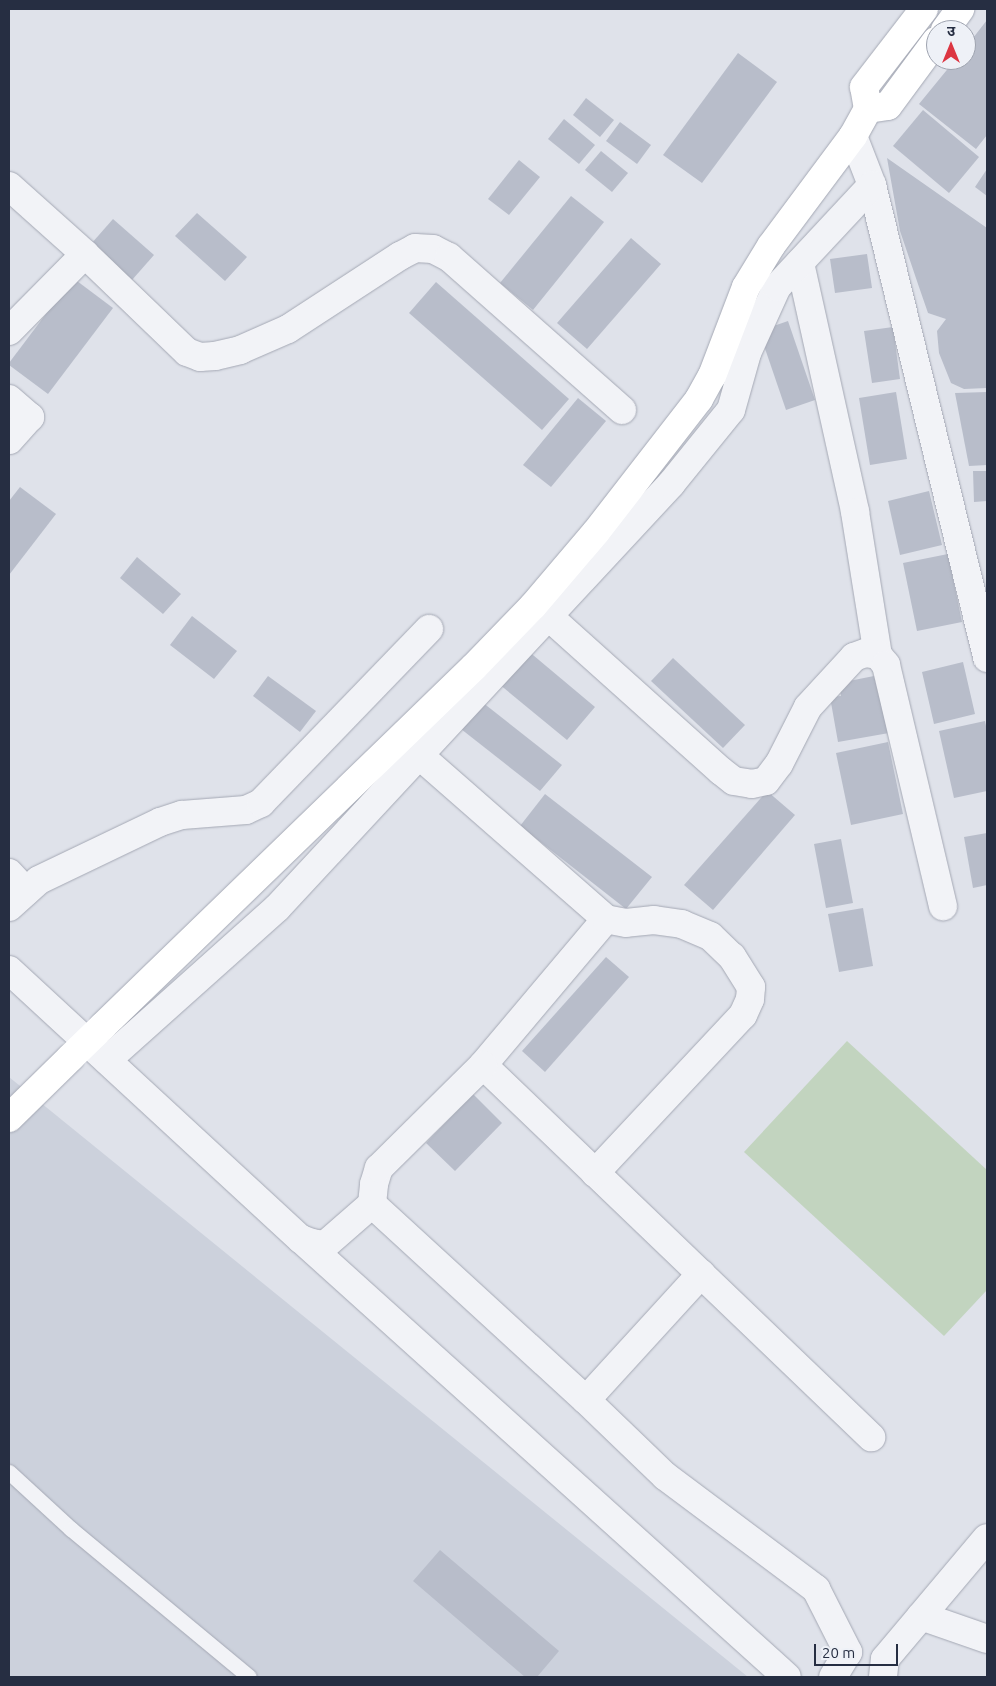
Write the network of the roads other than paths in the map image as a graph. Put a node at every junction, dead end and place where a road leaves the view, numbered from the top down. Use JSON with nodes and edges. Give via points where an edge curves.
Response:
{"nodes":[{"id":1,"x":924,"y":9,"type":"edge"},
{"id":2,"x":960,"y":9,"type":"edge"},
{"id":3,"x":952,"y":20,"type":"edge"},
{"id":4,"x":926,"y":55,"type":"edge"},
{"id":5,"x":868,"y":110,"type":"junction"},
{"id":6,"x":852,"y":136,"type":"junction"},
{"id":7,"x":872,"y":185,"type":"junction"},
{"id":8,"x":9,"y":186,"type":"edge"},
{"id":9,"x":85,"y":254,"type":"junction"},
{"id":10,"x":800,"y":262,"type":"junction"},
{"id":11,"x":9,"y":332,"type":"edge"},
{"id":12,"x":9,"y":398,"type":"edge"},
{"id":13,"x":622,"y":410,"type":"dead end"},
{"id":14,"x":9,"y":440,"type":"edge"},
{"id":15,"x":557,"y":624,"type":"dead end"},
{"id":16,"x":429,"y":629,"type":"dead end"},
{"id":17,"x":878,"y":655,"type":"junction"},
{"id":18,"x":987,"y":658,"type":"edge"},
{"id":19,"x":420,"y":756,"type":"junction"},
{"id":20,"x":15,"y":890,"type":"edge"},
{"id":21,"x":943,"y":906,"type":"dead end"},
{"id":22,"x":606,"y":920,"type":"junction"},
{"id":23,"x":9,"y":970,"type":"edge"},
{"id":24,"x":107,"y":1060,"type":"junction"},
{"id":25,"x":483,"y":1065,"type":"junction"},
{"id":26,"x":9,"y":1118,"type":"edge"},
{"id":27,"x":596,"y":1173,"type":"junction"},
{"id":28,"x":372,"y":1204,"type":"junction"},
{"id":29,"x":301,"y":1239,"type":"junction"},
{"id":30,"x":701,"y":1274,"type":"junction"},
{"id":31,"x":586,"y":1400,"type":"junction"},
{"id":32,"x":871,"y":1437,"type":"dead end"},
{"id":33,"x":9,"y":1472,"type":"edge"},
{"id":34,"x":987,"y":1538,"type":"edge"},
{"id":35,"x":921,"y":1616,"type":"junction"},
{"id":36,"x":987,"y":1639,"type":"edge"},
{"id":37,"x":249,"y":1677,"type":"edge"},
{"id":38,"x":788,"y":1677,"type":"edge"},
{"id":39,"x":833,"y":1677,"type":"edge"},
{"id":40,"x":883,"y":1677,"type":"edge"}],
"edges":[{"from":1,"to":5,"type":"street","via":[[864,87]]},
{"from":2,"to":3,"type":"street"},
{"from":4,"to":5,"type":"street","via":[[888,106]]},
{"from":5,"to":6,"type":"street"},
{"from":6,"to":7,"type":"street"},
{"from":6,"to":26,"type":"street","bridge":true,"via":[[770,246],[751,279],[712,376],[699,399],[596,532],[533,606]]},
{"from":7,"to":10,"type":"street"},
{"from":7,"to":18,"type":"street"},
{"from":8,"to":9,"type":"street"},
{"from":9,"to":11,"type":"street"},
{"from":9,"to":13,"type":"street","via":[[187,352],[200,357],[240,350],[288,329],[400,256],[415,248],[434,249],[449,257]]},
{"from":10,"to":17,"type":"street","via":[[855,512]]},
{"from":10,"to":19,"type":"street","via":[[777,287],[747,353],[731,410],[671,484]]},
{"from":12,"to":14,"type":"street","via":[[30,417]]},
{"from":15,"to":17,"type":"street","via":[[721,771],[734,781],[752,784],[766,781],[780,764],[808,707],[854,657]]},
{"from":16,"to":20,"type":"street","via":[[261,803],[246,810],[182,815],[160,822]]},
{"from":17,"to":21,"type":"street","via":[[886,664]]},
{"from":19,"to":22,"type":"street"},
{"from":19,"to":24,"type":"street","via":[[277,908]]},
{"from":22,"to":25,"type":"street"},
{"from":22,"to":27,"type":"street","via":[[626,923],[654,920],[682,924],[710,936],[732,957],[750,988],[750,1000],[743,1015]]},
{"from":23,"to":24,"type":"street"},
{"from":24,"to":29,"type":"street"},
{"from":25,"to":27,"type":"street"},
{"from":25,"to":28,"type":"street","via":[[379,1168]]},
{"from":27,"to":30,"type":"street"},
{"from":28,"to":29,"type":"street","via":[[324,1245]]},
{"from":28,"to":31,"type":"street"},
{"from":29,"to":38,"type":"street"},
{"from":30,"to":31,"type":"street"},
{"from":30,"to":32,"type":"street"},
{"from":31,"to":39,"type":"street","via":[[665,1476],[816,1589],[848,1652]]},
{"from":33,"to":37,"type":"lane","via":[[71,1529]]},
{"from":34,"to":35,"type":"street"},
{"from":35,"to":36,"type":"street"},
{"from":35,"to":40,"type":"street","via":[[885,1659]]}]}
